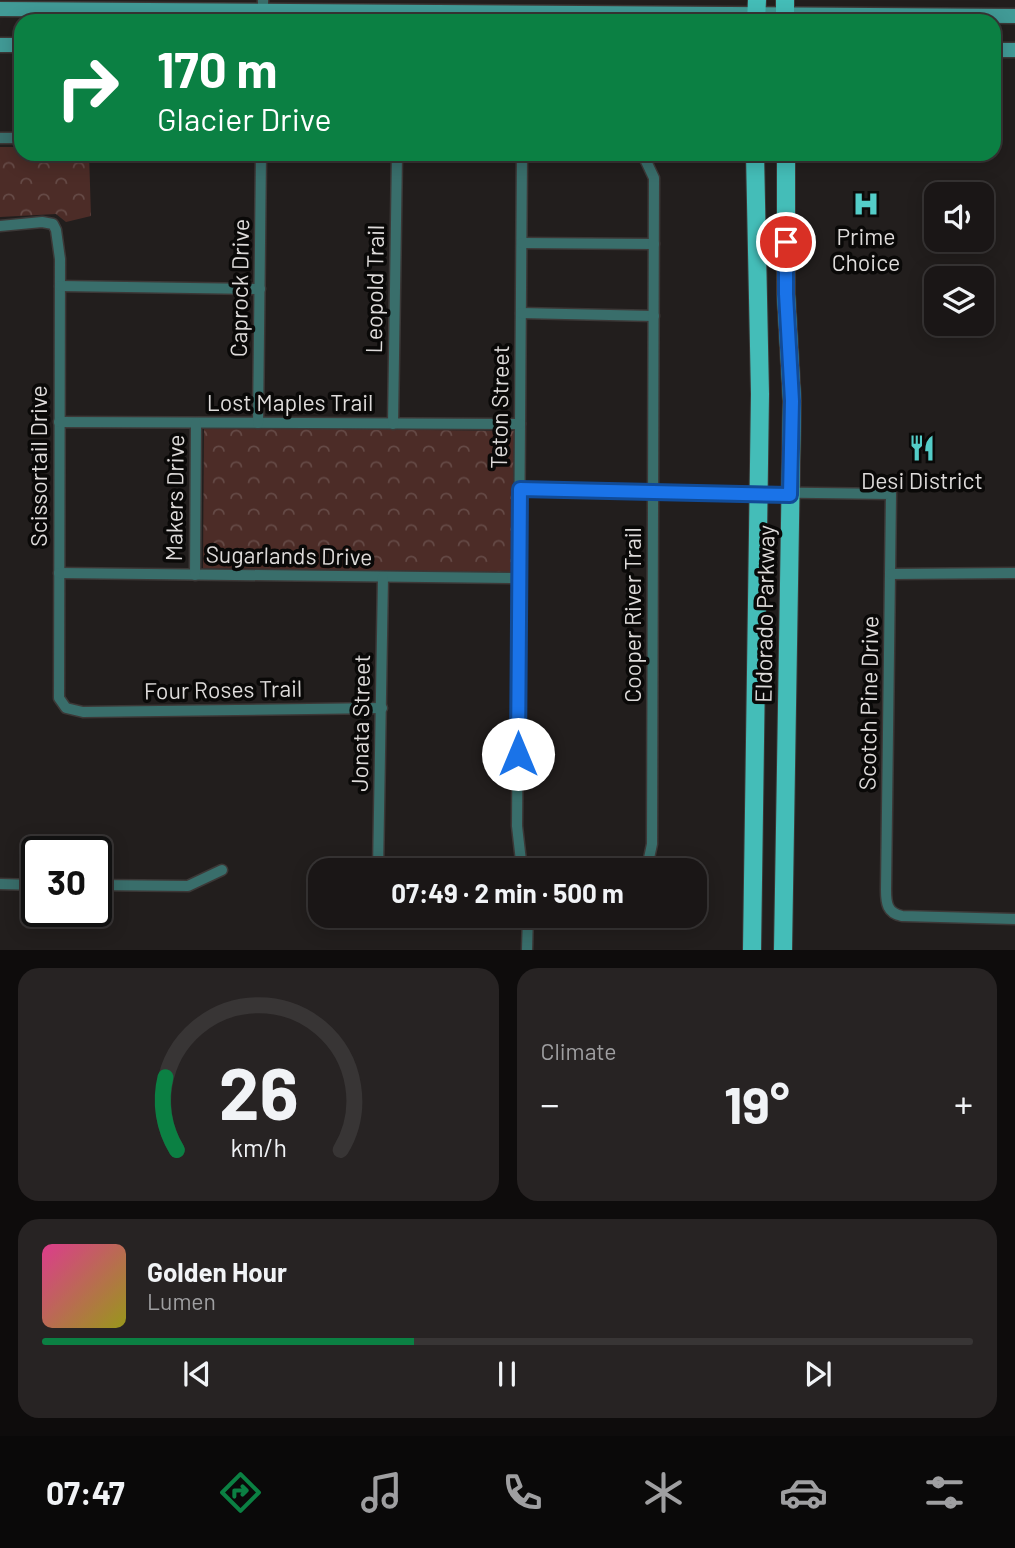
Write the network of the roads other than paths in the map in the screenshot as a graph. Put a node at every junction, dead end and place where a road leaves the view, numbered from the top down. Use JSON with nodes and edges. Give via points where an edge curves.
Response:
{"nodes":[{"id":1,"x":0,"y":9,"type":"edge"},
{"id":2,"x":263,"y":11,"type":"edge"},
{"id":3,"x":756,"y":12,"type":"edge"},
{"id":4,"x":785,"y":12,"type":"edge"},
{"id":5,"x":900,"y":14,"type":"edge"},
{"id":6,"x":261,"y":161,"type":"edge"},
{"id":7,"x":397,"y":161,"type":"edge"},
{"id":8,"x":522,"y":161,"type":"edge"},
{"id":9,"x":646,"y":161,"type":"edge"},
{"id":10,"x":755,"y":161,"type":"edge"},
{"id":11,"x":786,"y":161,"type":"edge"},
{"id":12,"x":0,"y":226,"type":"edge"},
{"id":13,"x":522,"y":243,"type":"junction"},
{"id":14,"x":654,"y":244,"type":"junction"},
{"id":15,"x":60,"y":286,"type":"junction"},
{"id":16,"x":260,"y":289,"type":"junction"},
{"id":17,"x":757,"y":294,"type":"junction"},
{"id":18,"x":786,"y":294,"type":"junction"},
{"id":19,"x":521,"y":313,"type":"junction"},
{"id":20,"x":654,"y":316,"type":"junction"},
{"id":21,"x":59,"y":422,"type":"junction"},
{"id":22,"x":196,"y":423,"type":"junction"},
{"id":23,"x":258,"y":423,"type":"junction"},
{"id":24,"x":393,"y":424,"type":"junction"},
{"id":25,"x":520,"y":425,"type":"junction"},
{"id":26,"x":520,"y":489,"type":"junction"},
{"id":27,"x":653,"y":492,"type":"junction"},
{"id":28,"x":759,"y":493,"type":"junction"},
{"id":29,"x":790,"y":495,"type":"junction"},
{"id":30,"x":59,"y":573,"type":"junction"},
{"id":31,"x":891,"y":573,"type":"junction"},
{"id":32,"x":1015,"y":573,"type":"edge"},
{"id":33,"x":195,"y":575,"type":"junction"},
{"id":34,"x":383,"y":577,"type":"junction"},
{"id":35,"x":519,"y":578,"type":"junction"},
{"id":36,"x":66,"y":708,"type":"joint"},
{"id":37,"x":382,"y":708,"type":"junction"},
{"id":38,"x":377,"y":858,"type":"edge"},
{"id":39,"x":521,"y":858,"type":"edge"},
{"id":40,"x":649,"y":858,"type":"edge"},
{"id":41,"x":222,"y":870,"type":"dead end"},
{"id":42,"x":0,"y":884,"type":"edge"},
{"id":43,"x":21,"y":885,"type":"edge"},
{"id":44,"x":112,"y":885,"type":"edge"},
{"id":45,"x":1015,"y":919,"type":"edge"},
{"id":46,"x":528,"y":928,"type":"edge"},
{"id":47,"x":527,"y":950,"type":"edge"},
{"id":48,"x":752,"y":950,"type":"edge"},
{"id":49,"x":783,"y":950,"type":"edge"}],
"edges":[{"from":1,"to":2,"type":"main road"},
{"from":2,"to":3,"type":"main road"},
{"from":3,"to":4,"type":"main road"},
{"from":4,"to":5,"type":"main road"},
{"from":6,"to":16,"type":"street","name":"Caprock Drive"},
{"from":7,"to":24,"type":"street","name":"Leopold Trail"},
{"from":8,"to":13,"type":"street","name":"Teton Street"},
{"from":9,"to":14,"type":"street","name":"Cooper River Trail","via":[[654,178]]},
{"from":10,"to":17,"type":"main road","name":"Eldorado Parkway"},
{"from":11,"to":18,"type":"main road","name":"Eldorado Parkway"},
{"from":12,"to":15,"type":"street","name":"Scissortail Drive","via":[[52,224]]},
{"from":13,"to":14,"type":"street"},
{"from":13,"to":19,"type":"street","name":"Teton Street"},
{"from":14,"to":20,"type":"street","name":"Cooper River Trail"},
{"from":15,"to":16,"type":"street"},
{"from":15,"to":21,"type":"street","name":"Scissortail Drive"},
{"from":16,"to":23,"type":"street","name":"Caprock Drive"},
{"from":17,"to":18,"type":"main road"},
{"from":17,"to":28,"type":"main road","name":"Eldorado Parkway"},
{"from":18,"to":29,"type":"main road","name":"Eldorado Parkway","via":[[792,401]]},
{"from":19,"to":20,"type":"street"},
{"from":19,"to":25,"type":"street","name":"Teton Street"},
{"from":20,"to":27,"type":"street","name":"Cooper River Trail"},
{"from":21,"to":22,"type":"street","name":"Lost Maples Trail"},
{"from":21,"to":30,"type":"street","name":"Scissortail Drive"},
{"from":22,"to":23,"type":"street","name":"Lost Maples Trail"},
{"from":22,"to":33,"type":"street","name":"Makers Drive"},
{"from":23,"to":24,"type":"street","name":"Lost Maples Trail"},
{"from":24,"to":25,"type":"street","name":"Lost Maples Trail"},
{"from":25,"to":26,"type":"street","name":"Teton Street"},
{"from":26,"to":27,"type":"street"},
{"from":26,"to":35,"type":"street","name":"Teton Street"},
{"from":27,"to":28,"type":"street"},
{"from":27,"to":40,"type":"street","name":"Cooper River Trail"},
{"from":28,"to":29,"type":"street"},
{"from":28,"to":48,"type":"main road","name":"Eldorado Parkway"},
{"from":29,"to":31,"type":"street","name":"Scotch Pine Drive","via":[[891,494]]},
{"from":29,"to":49,"type":"main road","name":"Eldorado Parkway"},
{"from":30,"to":33,"type":"street","name":"Sugarlands Drive"},
{"from":30,"to":36,"type":"street","name":"Scissortail Drive","via":[[59,698]]},
{"from":31,"to":32,"type":"street"},
{"from":31,"to":45,"type":"street","name":"Scotch Pine Drive","via":[[887,902],[891,912],[902,916]]},
{"from":33,"to":34,"type":"street","name":"Sugarlands Drive"},
{"from":34,"to":35,"type":"street","name":"Sugarlands Drive"},
{"from":34,"to":37,"type":"street","name":"Jonata Street"},
{"from":35,"to":39,"type":"street","name":"Teton Street"},
{"from":36,"to":37,"type":"street","name":"Four Roses Trail","via":[[82,712]]},
{"from":37,"to":38,"type":"street","name":"Jonata Street"},
{"from":41,"to":44,"type":"street","via":[[188,886]]},
{"from":42,"to":43,"type":"street"},
{"from":46,"to":47,"type":"street"}]}
